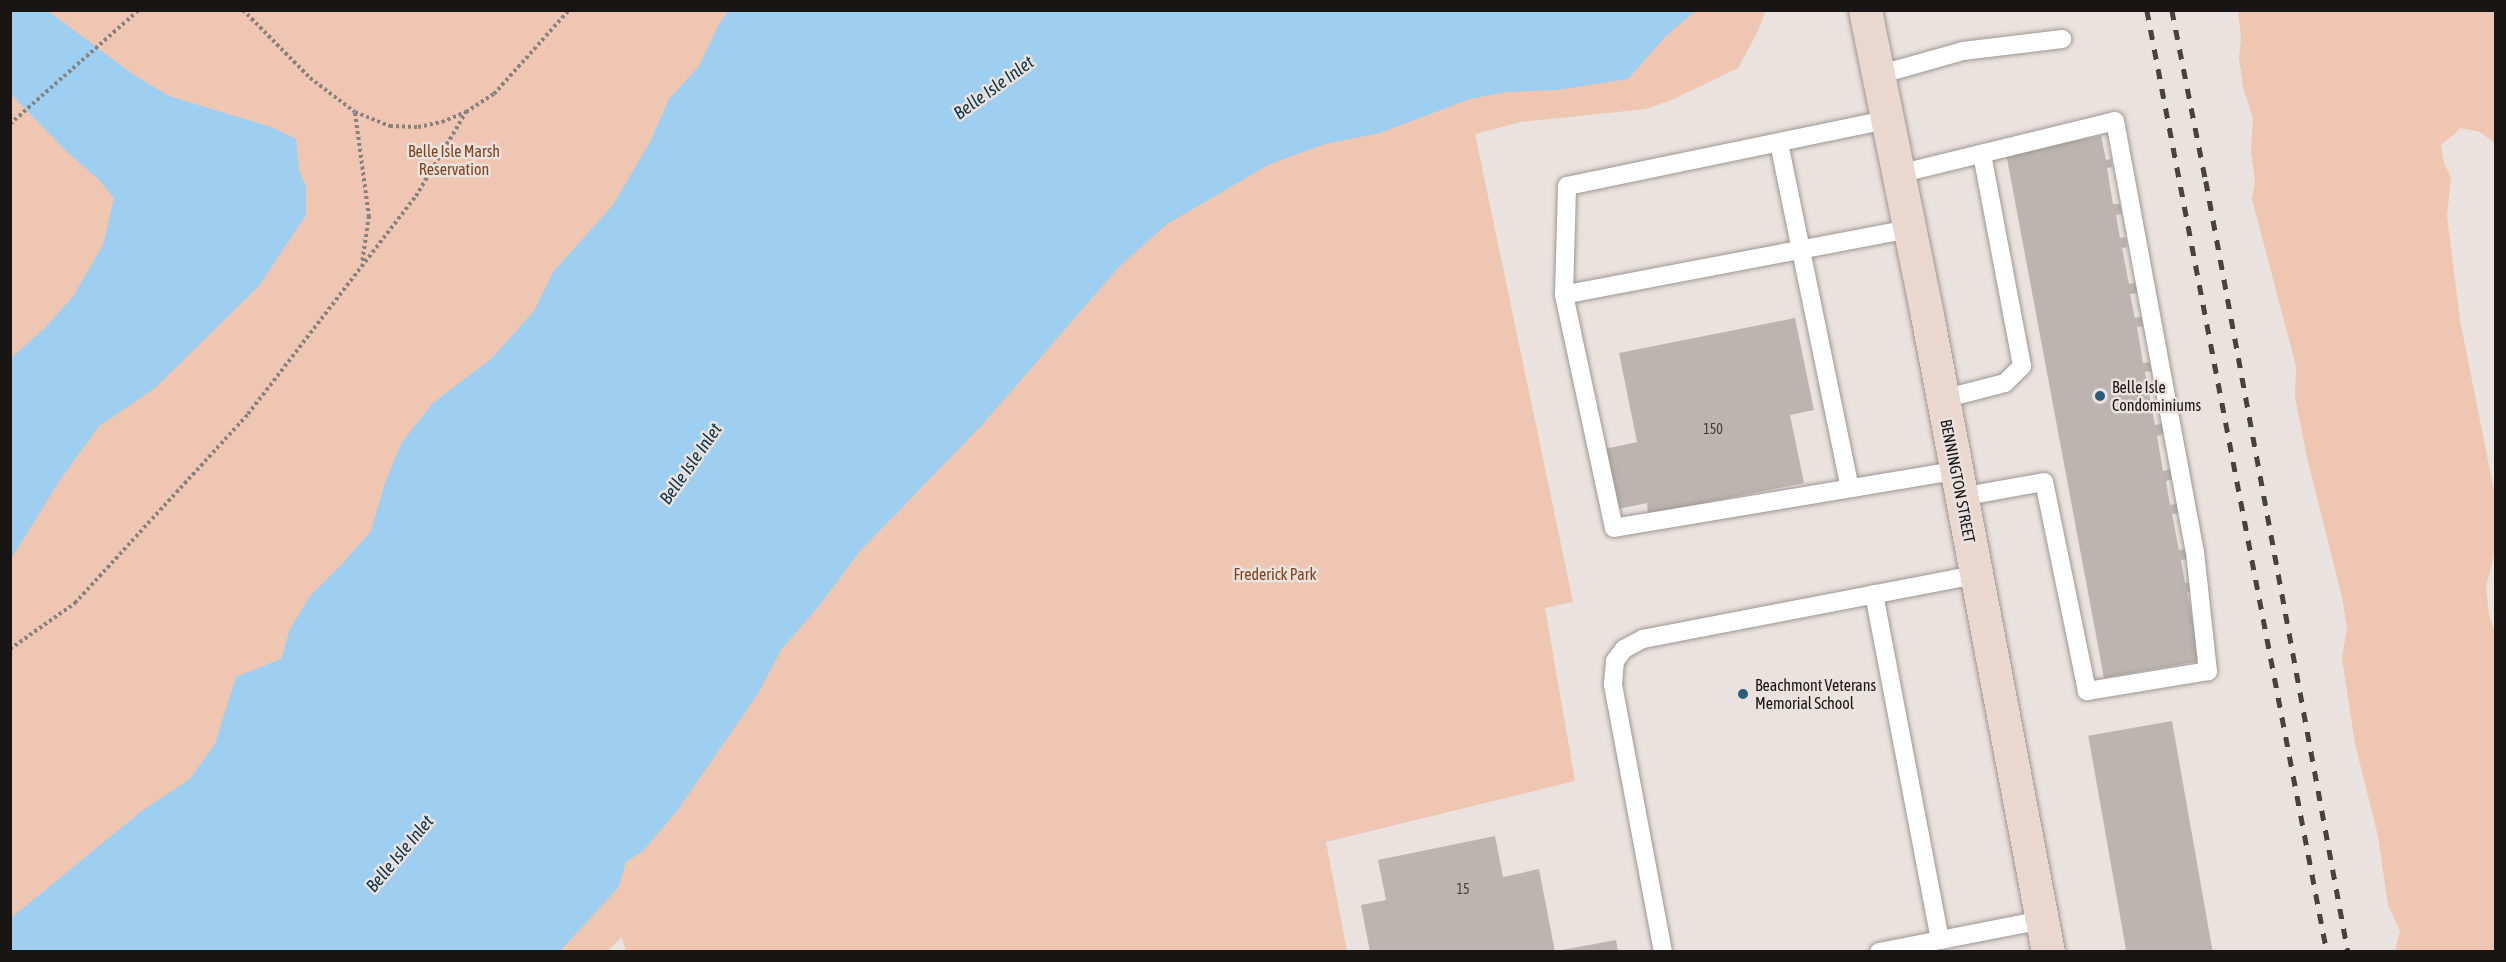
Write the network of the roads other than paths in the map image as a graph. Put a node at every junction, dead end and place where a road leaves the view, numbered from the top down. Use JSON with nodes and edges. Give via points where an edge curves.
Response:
{"nodes":[{"id":1,"x":1865,"y":10,"type":"edge"},
{"id":2,"x":2062,"y":39,"type":"dead end"},
{"id":3,"x":1878,"y":75,"type":"junction"},
{"id":4,"x":1887,"y":120,"type":"junction"},
{"id":5,"x":1779,"y":142,"type":"junction"},
{"id":6,"x":1982,"y":154,"type":"junction"},
{"id":7,"x":1898,"y":174,"type":"junction"},
{"id":8,"x":1909,"y":229,"type":"junction"},
{"id":9,"x":1800,"y":250,"type":"junction"},
{"id":10,"x":1564,"y":295,"type":"junction"},
{"id":11,"x":1943,"y":399,"type":"junction"},
{"id":12,"x":1959,"y":484,"type":"junction"},
{"id":13,"x":1850,"y":488,"type":"junction"},
{"id":14,"x":1976,"y":575,"type":"junction"},
{"id":15,"x":1874,"y":594,"type":"junction"},
{"id":16,"x":2042,"y":920,"type":"junction"},
{"id":17,"x":1940,"y":940,"type":"junction"},
{"id":18,"x":1664,"y":951,"type":"edge"},
{"id":19,"x":1879,"y":951,"type":"edge"},
{"id":20,"x":2048,"y":951,"type":"edge"}],
"edges":[{"from":1,"to":3,"type":"main road","name":"BENNINGTON STREET"},
{"from":2,"to":3,"type":"lane","via":[[1963,51]]},
{"from":3,"to":4,"type":"main road","name":"BENNINGTON STREET"},
{"from":4,"to":5,"type":"lane"},
{"from":4,"to":7,"type":"main road","name":"BENNINGTON STREET"},
{"from":5,"to":9,"type":"lane"},
{"from":5,"to":10,"type":"lane","via":[[1567,186]]},
{"from":6,"to":7,"type":"lane"},
{"from":6,"to":11,"type":"lane","via":[[2022,366],[2006,383]]},
{"from":6,"to":12,"type":"lane","via":[[2115,121],[2195,552],[2208,671],[2087,691],[2044,482]]},
{"from":7,"to":8,"type":"main road","name":"BENNINGTON STREET"},
{"from":8,"to":9,"type":"lane"},
{"from":8,"to":11,"type":"main road","name":"BENNINGTON STREET"},
{"from":9,"to":10,"type":"lane"},
{"from":9,"to":13,"type":"lane"},
{"from":10,"to":13,"type":"lane","via":[[1614,528]]},
{"from":11,"to":12,"type":"main road","name":"BENNINGTON STREET"},
{"from":12,"to":13,"type":"lane"},
{"from":12,"to":14,"type":"main road","name":"BENNINGTON STREET"},
{"from":14,"to":15,"type":"lane"},
{"from":14,"to":16,"type":"main road","name":"BENNINGTON STREET"},
{"from":15,"to":17,"type":"lane"},
{"from":15,"to":18,"type":"lane","via":[[1643,639],[1630,644],[1619,655],[1613,668],[1613,684]]},
{"from":16,"to":17,"type":"lane"},
{"from":16,"to":20,"type":"main road","name":"BENNINGTON STREET"},
{"from":17,"to":19,"type":"lane"}]}
